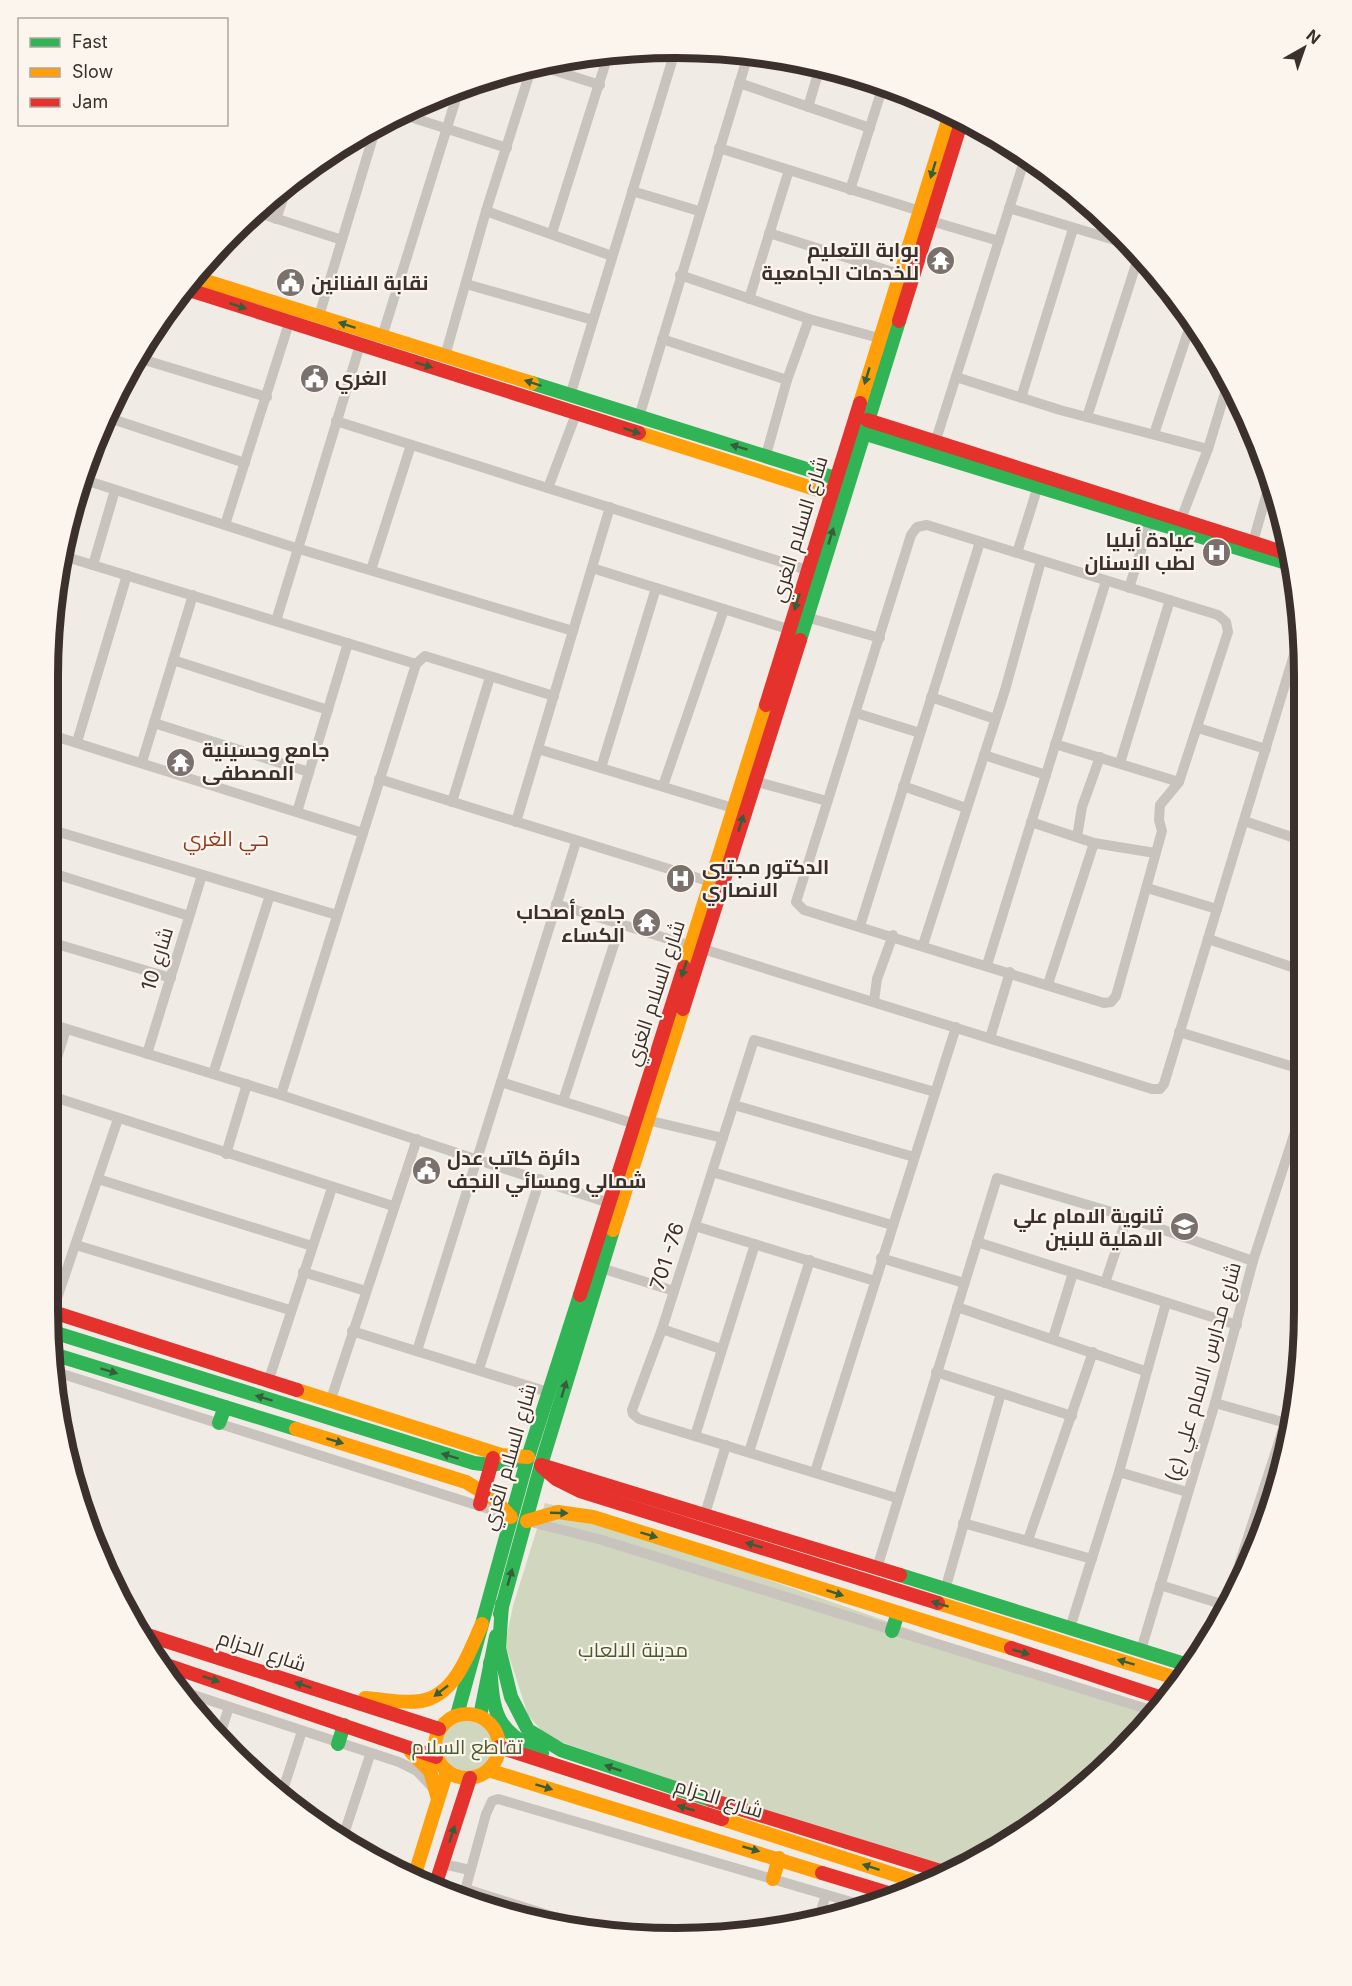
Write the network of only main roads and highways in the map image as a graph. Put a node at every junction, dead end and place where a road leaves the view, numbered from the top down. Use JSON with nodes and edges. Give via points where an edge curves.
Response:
{"nodes":[{"id":1,"x":948,"y":121,"type":"edge"},
{"id":2,"x":960,"y":128,"type":"edge"},
{"id":3,"x":917,"y":240,"type":"junction"},
{"id":4,"x":198,"y":286,"type":"edge"},
{"id":5,"x":197,"y":287,"type":"edge"},
{"id":6,"x":497,"y":372,"type":"junction"},
{"id":7,"x":492,"y":386,"type":"junction"},
{"id":8,"x":865,"y":427,"type":"junction"},
{"id":9,"x":835,"y":478,"type":"junction"},
{"id":10,"x":831,"y":494,"type":"junction"},
{"id":11,"x":1282,"y":556,"type":"edge"},
{"id":12,"x":1282,"y":557,"type":"edge"},
{"id":13,"x":768,"y":715,"type":"junction"},
{"id":14,"x":697,"y":947,"type":"junction"},
{"id":15,"x":641,"y":1122,"type":"junction"},
{"id":16,"x":588,"y":1291,"type":"junction"},
{"id":17,"x":58,"y":1313,"type":"edge"},
{"id":18,"x":59,"y":1334,"type":"edge"},
{"id":19,"x":88,"y":1343,"type":"junction"},
{"id":20,"x":60,"y":1354,"type":"edge"},
{"id":21,"x":79,"y":1362,"type":"junction"},
{"id":22,"x":237,"y":1369,"type":"junction"},
{"id":23,"x":231,"y":1387,"type":"junction"},
{"id":24,"x":225,"y":1407,"type":"junction"},
{"id":25,"x":219,"y":1423,"type":"road end"},
{"id":26,"x":528,"y":1457,"type":"junction"},
{"id":27,"x":493,"y":1459,"type":"junction"},
{"id":28,"x":541,"y":1465,"type":"junction"},
{"id":29,"x":482,"y":1498,"type":"junction"},
{"id":30,"x":629,"y":1507,"type":"junction"},
{"id":31,"x":511,"y":1517,"type":"junction"},
{"id":32,"x":527,"y":1521,"type":"junction"},
{"id":33,"x":623,"y":1527,"type":"junction"},
{"id":34,"x":908,"y":1578,"type":"junction"},
{"id":35,"x":904,"y":1592,"type":"junction"},
{"id":36,"x":502,"y":1604,"type":"junction"},
{"id":37,"x":898,"y":1613,"type":"junction"},
{"id":38,"x":482,"y":1624,"type":"junction"},
{"id":39,"x":892,"y":1631,"type":"road end"},
{"id":40,"x":152,"y":1636,"type":"edge"},
{"id":41,"x":177,"y":1644,"type":"junction"},
{"id":42,"x":167,"y":1659,"type":"edge"},
{"id":43,"x":490,"y":1663,"type":"junction"},
{"id":44,"x":1182,"y":1663,"type":"edge"},
{"id":45,"x":173,"y":1667,"type":"edge"},
{"id":46,"x":1172,"y":1677,"type":"edge"},
{"id":47,"x":342,"y":1697,"type":"junction"},
{"id":48,"x":1157,"y":1697,"type":"edge"},
{"id":49,"x":457,"y":1714,"type":"junction"},
{"id":50,"x":480,"y":1716,"type":"junction"},
{"id":51,"x":344,"y":1725,"type":"junction"},
{"id":52,"x":439,"y":1729,"type":"junction"},
{"id":53,"x":395,"y":1742,"type":"junction"},
{"id":54,"x":338,"y":1744,"type":"road end"},
{"id":55,"x":499,"y":1747,"type":"junction"},
{"id":56,"x":436,"y":1757,"type":"junction"},
{"id":57,"x":488,"y":1770,"type":"junction"},
{"id":58,"x":447,"y":1771,"type":"junction"},
{"id":59,"x":511,"y":1776,"type":"junction"},
{"id":60,"x":470,"y":1778,"type":"junction"},
{"id":61,"x":592,"y":1779,"type":"junction"},
{"id":62,"x":438,"y":1797,"type":"junction"},
{"id":63,"x":460,"y":1809,"type":"junction"},
{"id":64,"x":748,"y":1810,"type":"junction"},
{"id":65,"x":759,"y":1831,"type":"junction"},
{"id":66,"x":779,"y":1858,"type":"junction"},
{"id":67,"x":416,"y":1870,"type":"edge"},
{"id":68,"x":936,"y":1870,"type":"edge"},
{"id":69,"x":438,"y":1879,"type":"edge"},
{"id":70,"x":773,"y":1879,"type":"road end"},
{"id":71,"x":912,"y":1880,"type":"edge"},
{"id":72,"x":883,"y":1891,"type":"edge"}],
"edges":[{"from":1,"to":3,"type":"main road","name":"شارع السلام الغري","one_way":true,"via":[[920,211]]},
{"from":2,"to":3,"type":"main road","name":"شارع السلام الغري","via":[[931,221]]},
{"from":3,"to":8,"type":"main road","name":"شارع السلام الغري"},
{"from":3,"to":9,"type":"main road","name":"شارع السلام الغري","one_way":true,"via":[[899,274]]},
{"from":6,"to":4,"type":"main road","one_way":true,"via":[[319,316]]},
{"from":5,"to":7,"type":"main road","one_way":true,"via":[[289,323]]},
{"from":6,"to":7,"type":"main road"},
{"from":9,"to":6,"type":"main road","one_way":true},
{"from":7,"to":10,"type":"main road","one_way":true},
{"from":8,"to":11,"type":"main road","via":[[935,443],[1181,519],[1253,542]]},
{"from":8,"to":12,"type":"main road","via":[[1038,486]]},
{"from":13,"to":8,"type":"main road","name":"شارع السلام الغري","one_way":true,"via":[[806,617]]},
{"from":9,"to":10,"type":"main road","name":"شارع السلام الغري"},
{"from":10,"to":13,"type":"main road","name":"شارع السلام الغري","one_way":true,"via":[[788,629]]},
{"from":14,"to":13,"type":"main road","name":"شارع السلام الغري","one_way":true,"via":[[754,781]]},
{"from":13,"to":14,"type":"main road","name":"شارع السلام الغري","via":[[733,808]]},
{"from":14,"to":15,"type":"main road","name":"شارع السلام الغري"},
{"from":15,"to":16,"type":"main road","name":"شارع السلام الغري","via":[[609,1203]]},
{"from":15,"to":16,"type":"main road","name":"شارع السلام الغري","via":[[601,1268]]},
{"from":16,"to":26,"type":"main road","name":"شارع السلام الغري","via":[[548,1392]]},
{"from":28,"to":16,"type":"main road","name":"شارع السلام الغري","one_way":true},
{"from":17,"to":22,"type":"main road"},
{"from":18,"to":19,"type":"main road"},
{"from":19,"to":21,"type":"main road","via":[[76,1350]]},
{"from":19,"to":23,"type":"main road"},
{"from":20,"to":21,"type":"main road"},
{"from":21,"to":24,"type":"main road","one_way":true},
{"from":22,"to":23,"type":"main road"},
{"from":22,"to":27,"type":"main road"},
{"from":27,"to":23,"type":"main road","one_way":true,"via":[[474,1463]]},
{"from":24,"to":25,"type":"main road"},
{"from":24,"to":29,"type":"main road","one_way":true,"via":[[466,1482]]},
{"from":26,"to":27,"type":"main road"},
{"from":26,"to":31,"type":"main road","name":"شارع السلام الغري"},
{"from":27,"to":29,"type":"main road"},
{"from":28,"to":30,"type":"main road","via":[[556,1479],[580,1491]]},
{"from":28,"to":32,"type":"main road","name":"شارع السلام الغري"},
{"from":28,"to":34,"type":"main road"},
{"from":29,"to":31,"type":"main road"},
{"from":30,"to":33,"type":"main road","via":[[620,1514]]},
{"from":35,"to":30,"type":"main road","one_way":true},
{"from":31,"to":38,"type":"main road","name":"شارع السلام الغري"},
{"from":32,"to":33,"type":"main road","one_way":true,"via":[[558,1512]]},
{"from":36,"to":32,"type":"main road","name":"شارع السلام الغري","one_way":true},
{"from":33,"to":37,"type":"main road","one_way":true},
{"from":34,"to":35,"type":"main road"},
{"from":34,"to":44,"type":"main road"},
{"from":46,"to":35,"type":"main road","one_way":true},
{"from":36,"to":43,"type":"main road","name":"شارع السلام الغري"},
{"from":64,"to":36,"type":"main road","one_way":true,"via":[[561,1750],[528,1730],[511,1697],[499,1648]]},
{"from":37,"to":39,"type":"main road"},
{"from":37,"to":48,"type":"main road","one_way":true},
{"from":38,"to":47,"type":"main road","one_way":true,"via":[[454,1677],[440,1694],[423,1701]]},
{"from":38,"to":49,"type":"main road","name":"شارع السلام الغري"},
{"from":40,"to":41,"type":"main road","name":"شارع الحزام"},
{"from":41,"to":42,"type":"main road","via":[[187,1655],[185,1661]]},
{"from":47,"to":41,"type":"main road","name":"شارع الحزام","one_way":true},
{"from":43,"to":50,"type":"main road","name":"شارع السلام الغري"},
{"from":43,"to":61,"type":"main road","via":[[493,1709],[506,1733]]},
{"from":45,"to":51,"type":"main road","one_way":true},
{"from":47,"to":52,"type":"main road","name":"شارع الحزام"},
{"from":49,"to":50,"type":"main road"},
{"from":49,"to":52,"type":"main road"},
{"from":50,"to":55,"type":"main road","via":[[494,1729]]},
{"from":51,"to":53,"type":"main road"},
{"from":51,"to":54,"type":"main road"},
{"from":52,"to":56,"type":"main road","via":[[434,1743]]},
{"from":53,"to":56,"type":"main road"},
{"from":53,"to":62,"type":"main road","via":[[425,1763]]},
{"from":55,"to":57,"type":"main road"},
{"from":55,"to":61,"type":"main road","name":"شارع الحزام"},
{"from":56,"to":58,"type":"main road"},
{"from":57,"to":59,"type":"main road","name":"شارع الحزام"},
{"from":57,"to":60,"type":"main road"},
{"from":58,"to":60,"type":"main road"},
{"from":58,"to":62,"type":"main road"},
{"from":59,"to":63,"type":"main road","via":[[482,1786]]},
{"from":59,"to":66,"type":"main road","name":"شارع الحزام","one_way":true},
{"from":60,"to":63,"type":"main road"},
{"from":65,"to":61,"type":"main road","name":"شارع الحزام","one_way":true},
{"from":62,"to":67,"type":"main road"},
{"from":69,"to":63,"type":"main road","one_way":true},
{"from":64,"to":65,"type":"main road"},
{"from":64,"to":68,"type":"main road"},
{"from":71,"to":65,"type":"main road","name":"شارع الحزام","one_way":true},
{"from":66,"to":70,"type":"main road"},
{"from":66,"to":72,"type":"main road","name":"شارع الحزام"}]}
